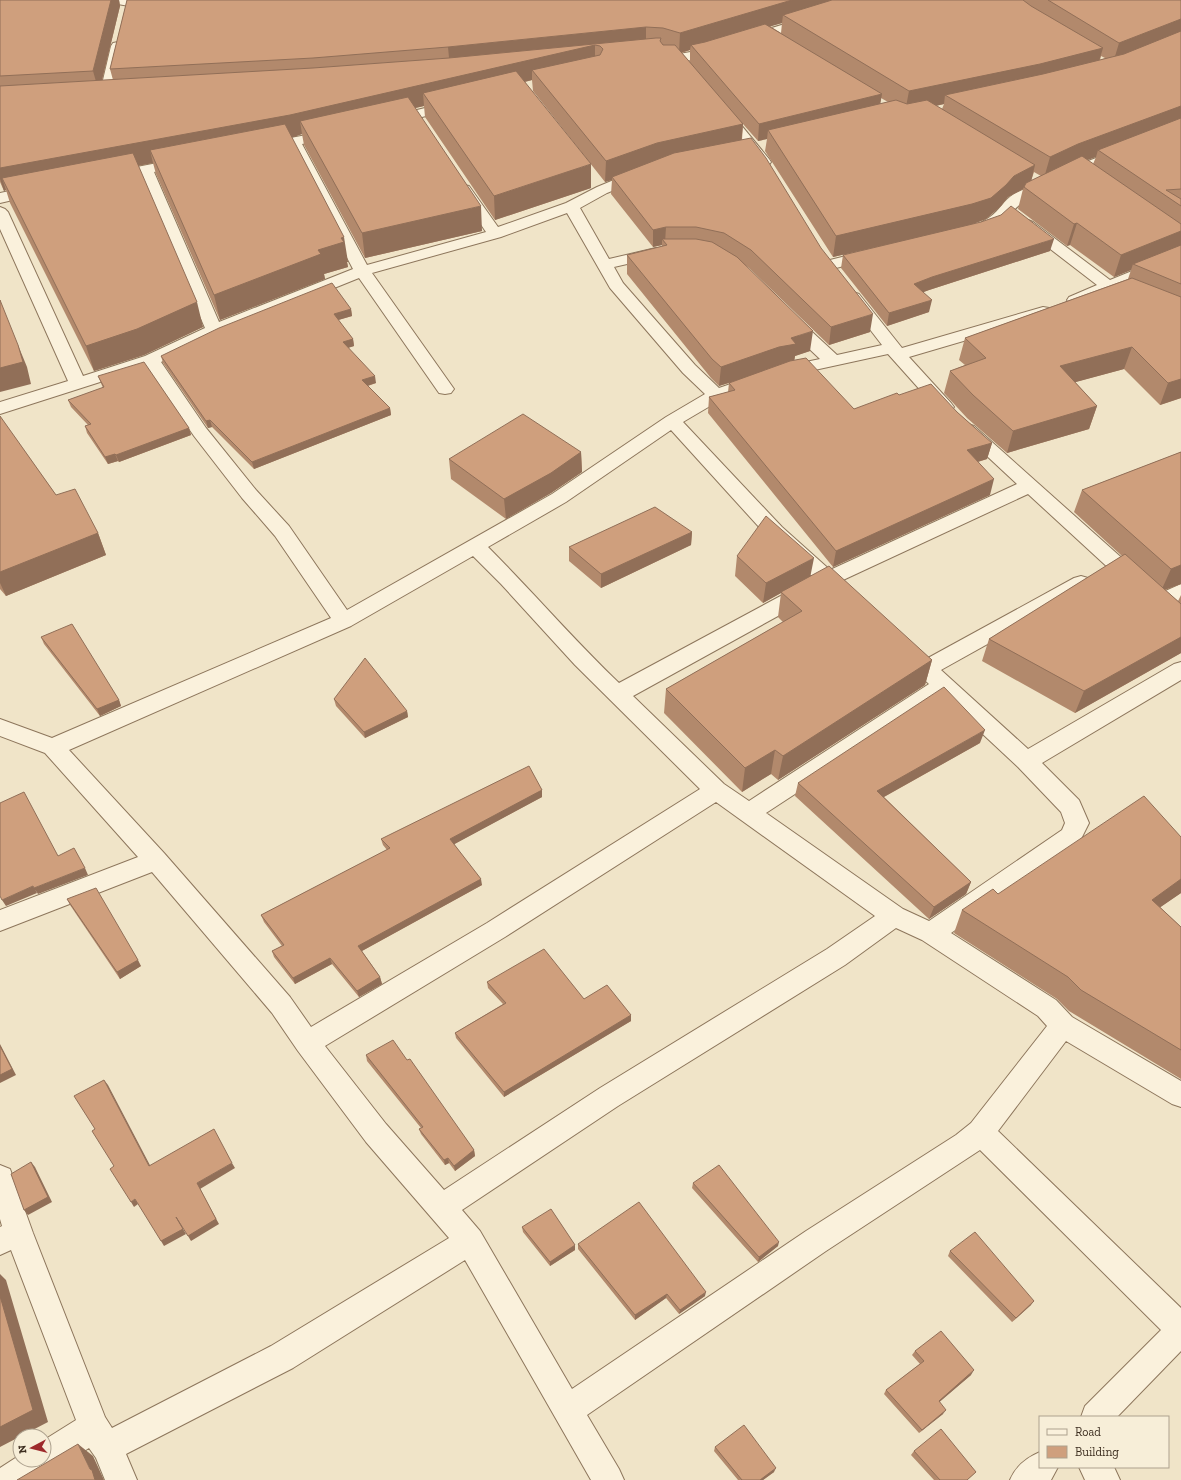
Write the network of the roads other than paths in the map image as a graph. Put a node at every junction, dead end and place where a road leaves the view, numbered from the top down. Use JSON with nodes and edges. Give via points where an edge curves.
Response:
{"nodes":[{"id":1,"x":170,"y":0,"type":"edge"},
{"id":2,"x":123,"y":1,"type":"edge"},
{"id":3,"x":823,"y":16,"type":"edge"},
{"id":4,"x":125,"y":17,"type":"edge"},
{"id":5,"x":122,"y":31,"type":"edge"},
{"id":6,"x":766,"y":34,"type":"junction"},
{"id":7,"x":779,"y":42,"type":"edge"},
{"id":8,"x":646,"y":58,"type":"edge"},
{"id":9,"x":122,"y":96,"type":"edge"},
{"id":10,"x":106,"y":97,"type":"junction"},
{"id":11,"x":91,"y":98,"type":"edge"},
{"id":12,"x":714,"y":100,"type":"edge"},
{"id":13,"x":462,"y":102,"type":"edge"},
{"id":14,"x":414,"y":114,"type":"junction"},
{"id":15,"x":374,"y":125,"type":"edge"},
{"id":16,"x":423,"y":127,"type":"edge"},
{"id":17,"x":345,"y":131,"type":"edge"},
{"id":18,"x":294,"y":142,"type":"junction"},
{"id":19,"x":1132,"y":148,"type":"edge"},
{"id":20,"x":248,"y":150,"type":"edge"},
{"id":21,"x":194,"y":160,"type":"edge"},
{"id":22,"x":145,"y":169,"type":"junction"},
{"id":23,"x":1076,"y":170,"type":"junction"},
{"id":24,"x":652,"y":171,"type":"edge"},
{"id":25,"x":772,"y":173,"type":"edge"},
{"id":26,"x":100,"y":178,"type":"edge"},
{"id":27,"x":457,"y":178,"type":"edge"},
{"id":28,"x":1030,"y":178,"type":"edge"},
{"id":29,"x":1090,"y":179,"type":"edge"},
{"id":30,"x":1043,"y":186,"type":"junction"},
{"id":31,"x":54,"y":187,"type":"edge"},
{"id":32,"x":0,"y":198,"type":"edge"},
{"id":33,"x":571,"y":206,"type":"junction"},
{"id":34,"x":1008,"y":210,"type":"junction"},
{"id":35,"x":0,"y":212,"type":"edge"},
{"id":36,"x":973,"y":230,"type":"edge"},
{"id":37,"x":495,"y":234,"type":"junction"},
{"id":38,"x":672,"y":251,"type":"edge"},
{"id":39,"x":882,"y":252,"type":"edge"},
{"id":40,"x":1181,"y":256,"type":"edge"},
{"id":41,"x":604,"y":265,"type":"junction"},
{"id":42,"x":362,"y":271,"type":"junction"},
{"id":43,"x":1108,"y":286,"type":"junction"},
{"id":44,"x":1135,"y":297,"type":"edge"},
{"id":45,"x":780,"y":310,"type":"edge"},
{"id":46,"x":214,"y":330,"type":"junction"},
{"id":47,"x":896,"y":351,"type":"junction"},
{"id":48,"x":152,"y":360,"type":"junction"},
{"id":49,"x":833,"y":361,"type":"junction"},
{"id":50,"x":78,"y":383,"type":"junction"},
{"id":51,"x":445,"y":389,"type":"dead end"},
{"id":52,"x":716,"y":394,"type":"junction"},
{"id":53,"x":0,"y":408,"type":"edge"},
{"id":54,"x":672,"y":421,"type":"junction"},
{"id":55,"x":1029,"y":486,"type":"junction"},
{"id":56,"x":475,"y":546,"type":"junction"},
{"id":57,"x":1104,"y":570,"type":"junction"},
{"id":58,"x":828,"y":579,"type":"junction"},
{"id":59,"x":1181,"y":591,"type":"edge"},
{"id":60,"x":1159,"y":603,"type":"junction"},
{"id":61,"x":857,"y":606,"type":"edge"},
{"id":62,"x":344,"y":621,"type":"junction"},
{"id":63,"x":1181,"y":622,"type":"edge"},
{"id":64,"x":892,"y":637,"type":"edge"},
{"id":65,"x":926,"y":669,"type":"junction"},
{"id":66,"x":1181,"y":670,"type":"edge"},
{"id":67,"x":944,"y":685,"type":"junction"},
{"id":68,"x":618,"y":694,"type":"junction"},
{"id":69,"x":0,"y":727,"type":"edge"},
{"id":70,"x":53,"y":747,"type":"junction"},
{"id":71,"x":1026,"y":761,"type":"junction"},
{"id":72,"x":716,"y":790,"type":"junction"},
{"id":73,"x":749,"y":813,"type":"junction"},
{"id":74,"x":156,"y":860,"type":"junction"},
{"id":75,"x":894,"y":916,"type":"junction"},
{"id":76,"x":0,"y":921,"type":"edge"},
{"id":77,"x":931,"y":933,"type":"junction"},
{"id":78,"x":1064,"y":1025,"type":"junction"},
{"id":79,"x":307,"y":1043,"type":"junction"},
{"id":80,"x":1181,"y":1095,"type":"edge"},
{"id":81,"x":981,"y":1132,"type":"junction"},
{"id":82,"x":0,"y":1178,"type":"edge"},
{"id":83,"x":441,"y":1208,"type":"junction"},
{"id":84,"x":10,"y":1237,"type":"edge"},
{"id":85,"x":470,"y":1241,"type":"junction"},
{"id":86,"x":1181,"y":1329,"type":"edge"},
{"id":87,"x":568,"y":1410,"type":"junction"},
{"id":88,"x":1097,"y":1416,"type":"edge"},
{"id":89,"x":100,"y":1437,"type":"junction"},
{"id":90,"x":52,"y":1455,"type":"edge"},
{"id":91,"x":28,"y":1468,"type":"edge"},
{"id":92,"x":1041,"y":1468,"type":"edge"},
{"id":93,"x":1096,"y":1468,"type":"edge"},
{"id":94,"x":9,"y":1480,"type":"edge"},
{"id":95,"x":120,"y":1480,"type":"edge"},
{"id":96,"x":608,"y":1480,"type":"edge"},
{"id":97,"x":1026,"y":1480,"type":"edge"},
{"id":98,"x":1104,"y":1480,"type":"edge"}],
"edges":[{"from":1,"to":2,"type":"street"},
{"from":2,"to":4,"type":"street"},
{"from":3,"to":6,"type":"street"},
{"from":5,"to":10,"type":"street"},
{"from":6,"to":7,"type":"street"},
{"from":6,"to":8,"type":"street","via":[[698,55],[684,65]]},
{"from":9,"to":10,"type":"street"},
{"from":10,"to":11,"type":"street"},
{"from":12,"to":25,"type":"street"},
{"from":13,"to":14,"type":"street"},
{"from":14,"to":15,"type":"street"},
{"from":14,"to":16,"type":"street"},
{"from":17,"to":18,"type":"street"},
{"from":18,"to":20,"type":"street"},
{"from":18,"to":42,"type":"street"},
{"from":19,"to":23,"type":"street"},
{"from":21,"to":22,"type":"street"},
{"from":22,"to":26,"type":"street"},
{"from":22,"to":46,"type":"street"},
{"from":23,"to":29,"type":"street"},
{"from":23,"to":30,"type":"street"},
{"from":24,"to":33,"type":"street","via":[[598,185]]},
{"from":27,"to":37,"type":"street"},
{"from":28,"to":30,"type":"street"},
{"from":30,"to":34,"type":"street","via":[[1014,201]]},
{"from":31,"to":32,"type":"street"},
{"from":33,"to":37,"type":"street"},
{"from":33,"to":41,"type":"street"},
{"from":34,"to":36,"type":"street","via":[[992,223]]},
{"from":34,"to":43,"type":"street"},
{"from":35,"to":50,"type":"street"},
{"from":37,"to":42,"type":"street"},
{"from":38,"to":41,"type":"street"},
{"from":39,"to":47,"type":"street","via":[[832,269]]},
{"from":40,"to":43,"type":"street"},
{"from":41,"to":52,"type":"street","via":[[616,285],[689,368]]},
{"from":42,"to":46,"type":"street"},
{"from":42,"to":51,"type":"street"},
{"from":43,"to":44,"type":"street"},
{"from":43,"to":47,"type":"street","via":[[1060,306]]},
{"from":45,"to":49,"type":"street"},
{"from":46,"to":48,"type":"street"},
{"from":47,"to":49,"type":"street"},
{"from":47,"to":55,"type":"street","via":[[960,423]]},
{"from":48,"to":50,"type":"street"},
{"from":48,"to":62,"type":"street","via":[[200,432],[282,531]]},
{"from":49,"to":52,"type":"street","via":[[783,372]]},
{"from":50,"to":53,"type":"street"},
{"from":52,"to":54,"type":"street"},
{"from":54,"to":56,"type":"street","via":[[559,498]]},
{"from":54,"to":58,"type":"street","via":[[776,532]]},
{"from":55,"to":57,"type":"street"},
{"from":55,"to":58,"type":"street"},
{"from":56,"to":62,"type":"street"},
{"from":56,"to":68,"type":"street","via":[[582,660]]},
{"from":57,"to":60,"type":"street"},
{"from":57,"to":65,"type":"street"},
{"from":58,"to":61,"type":"street"},
{"from":58,"to":68,"type":"street"},
{"from":59,"to":60,"type":"street"},
{"from":60,"to":63,"type":"street"},
{"from":62,"to":70,"type":"street"},
{"from":64,"to":65,"type":"street"},
{"from":65,"to":67,"type":"street"},
{"from":66,"to":71,"type":"street"},
{"from":67,"to":71,"type":"street"},
{"from":67,"to":73,"type":"street"},
{"from":68,"to":72,"type":"street"},
{"from":69,"to":70,"type":"street"},
{"from":70,"to":74,"type":"street"},
{"from":71,"to":77,"type":"street","via":[[1071,807],[1077,823],[1071,836]]},
{"from":72,"to":73,"type":"street"},
{"from":72,"to":79,"type":"street","via":[[496,930]]},
{"from":73,"to":75,"type":"street"},
{"from":74,"to":76,"type":"street"},
{"from":74,"to":79,"type":"street","via":[[281,1006]]},
{"from":75,"to":77,"type":"street"},
{"from":75,"to":83,"type":"street","via":[[836,957],[609,1097]]},
{"from":77,"to":78,"type":"street","via":[[1047,1008]]},
{"from":78,"to":80,"type":"street"},
{"from":78,"to":81,"type":"street"},
{"from":79,"to":83,"type":"street","via":[[376,1133]]},
{"from":81,"to":86,"type":"street"},
{"from":81,"to":87,"type":"street"},
{"from":82,"to":84,"type":"street"},
{"from":83,"to":85,"type":"street"},
{"from":84,"to":89,"type":"street"},
{"from":85,"to":87,"type":"street"},
{"from":85,"to":89,"type":"street","via":[[282,1357]]},
{"from":86,"to":88,"type":"street"},
{"from":87,"to":96,"type":"street"},
{"from":89,"to":90,"type":"street"},
{"from":89,"to":95,"type":"street"},
{"from":91,"to":94,"type":"street"},
{"from":92,"to":97,"type":"street"},
{"from":93,"to":98,"type":"street"}]}
